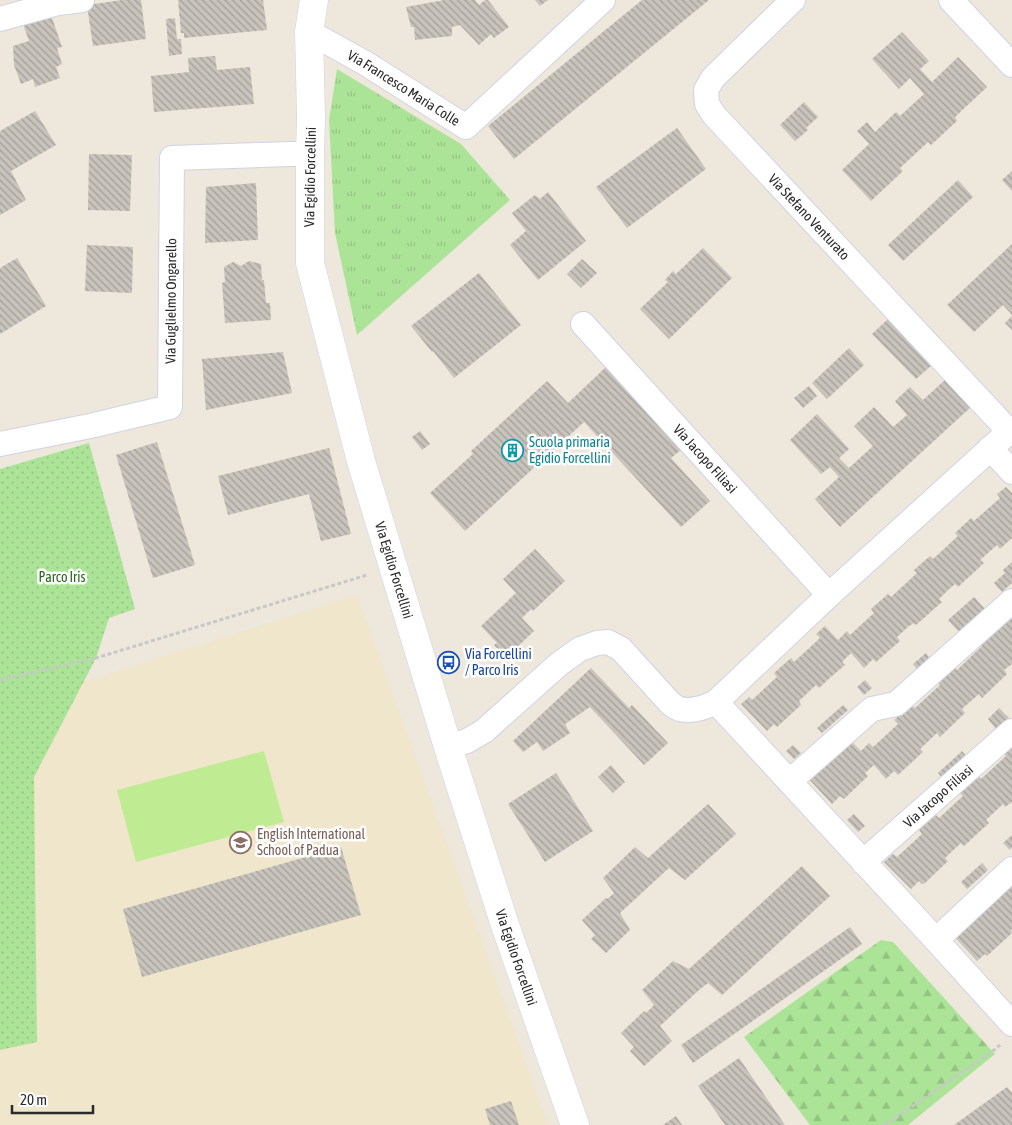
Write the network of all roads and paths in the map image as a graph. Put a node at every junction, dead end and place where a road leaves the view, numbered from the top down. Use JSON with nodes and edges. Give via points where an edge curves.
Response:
{"nodes":[{"id":1,"x":82,"y":0,"type":"edge"},
{"id":2,"x":314,"y":0,"type":"edge"},
{"id":3,"x":603,"y":0,"type":"edge"},
{"id":4,"x":793,"y":0,"type":"edge"},
{"id":5,"x":951,"y":0,"type":"edge"},
{"id":6,"x":0,"y":19,"type":"edge"},
{"id":7,"x":309,"y":32,"type":"junction"},
{"id":8,"x":1012,"y":64,"type":"edge"},
{"id":9,"x":310,"y":154,"type":"junction"},
{"id":10,"x":583,"y":324,"type":"dead end"},
{"id":11,"x":1011,"y":430,"type":"edge"},
{"id":12,"x":0,"y":444,"type":"edge"},
{"id":13,"x":990,"y":448,"type":"junction"},
{"id":14,"x":1012,"y":472,"type":"edge"},
{"id":15,"x":371,"y":574,"type":"dead end"},
{"id":16,"x":829,"y":595,"type":"junction"},
{"id":17,"x":1012,"y":601,"type":"edge"},
{"id":18,"x":0,"y":680,"type":"edge"},
{"id":19,"x":716,"y":702,"type":"junction"},
{"id":20,"x":1012,"y":731,"type":"edge"},
{"id":21,"x":448,"y":747,"type":"junction"},
{"id":22,"x":790,"y":781,"type":"junction"},
{"id":23,"x":863,"y":862,"type":"junction"},
{"id":24,"x":1012,"y":869,"type":"edge"},
{"id":25,"x":936,"y":940,"type":"junction"},
{"id":26,"x":1008,"y":1010,"type":"edge"},
{"id":27,"x":993,"y":1051,"type":"dead end"},
{"id":28,"x":575,"y":1125,"type":"edge"},
{"id":29,"x":885,"y":1125,"type":"edge"}],
"edges":[{"from":1,"to":6,"type":"street"},
{"from":2,"to":7,"type":"street","name":"Via Egidio Forcellini"},
{"from":3,"to":7,"type":"street","name":"Via Francesco Maria Colle","via":[[466,127]]},
{"from":4,"to":11,"type":"street","name":"Via Stefano Venturato","via":[[713,78],[706,90],[707,104]]},
{"from":5,"to":8,"type":"street"},
{"from":7,"to":9,"type":"street","name":"Via Egidio Forcellini"},
{"from":9,"to":12,"type":"street","name":"Via Guglielmo Ongarello","via":[[172,158],[170,407]]},
{"from":9,"to":21,"type":"street","name":"Via Egidio Forcellini","via":[[310,263],[361,461]]},
{"from":10,"to":16,"type":"street","name":"Via Jacopo Filiasi"},
{"from":11,"to":13,"type":"street"},
{"from":13,"to":14,"type":"street"},
{"from":13,"to":16,"type":"street"},
{"from":15,"to":18,"type":"path","via":[[96,658]]},
{"from":16,"to":19,"type":"street"},
{"from":17,"to":22,"type":"street","via":[[896,704],[872,709]]},
{"from":19,"to":21,"type":"street","via":[[692,710],[679,709],[621,649],[608,642],[597,643],[580,648],[559,664],[484,731]]},
{"from":19,"to":22,"type":"street"},
{"from":20,"to":23,"type":"street","name":"Via Jacopo Filiasi"},
{"from":21,"to":28,"type":"street","name":"Via Egidio Forcellini","via":[[505,925]]},
{"from":22,"to":23,"type":"street"},
{"from":23,"to":25,"type":"street"},
{"from":24,"to":25,"type":"street"},
{"from":25,"to":26,"type":"street"},
{"from":27,"to":29,"type":"path"}]}
